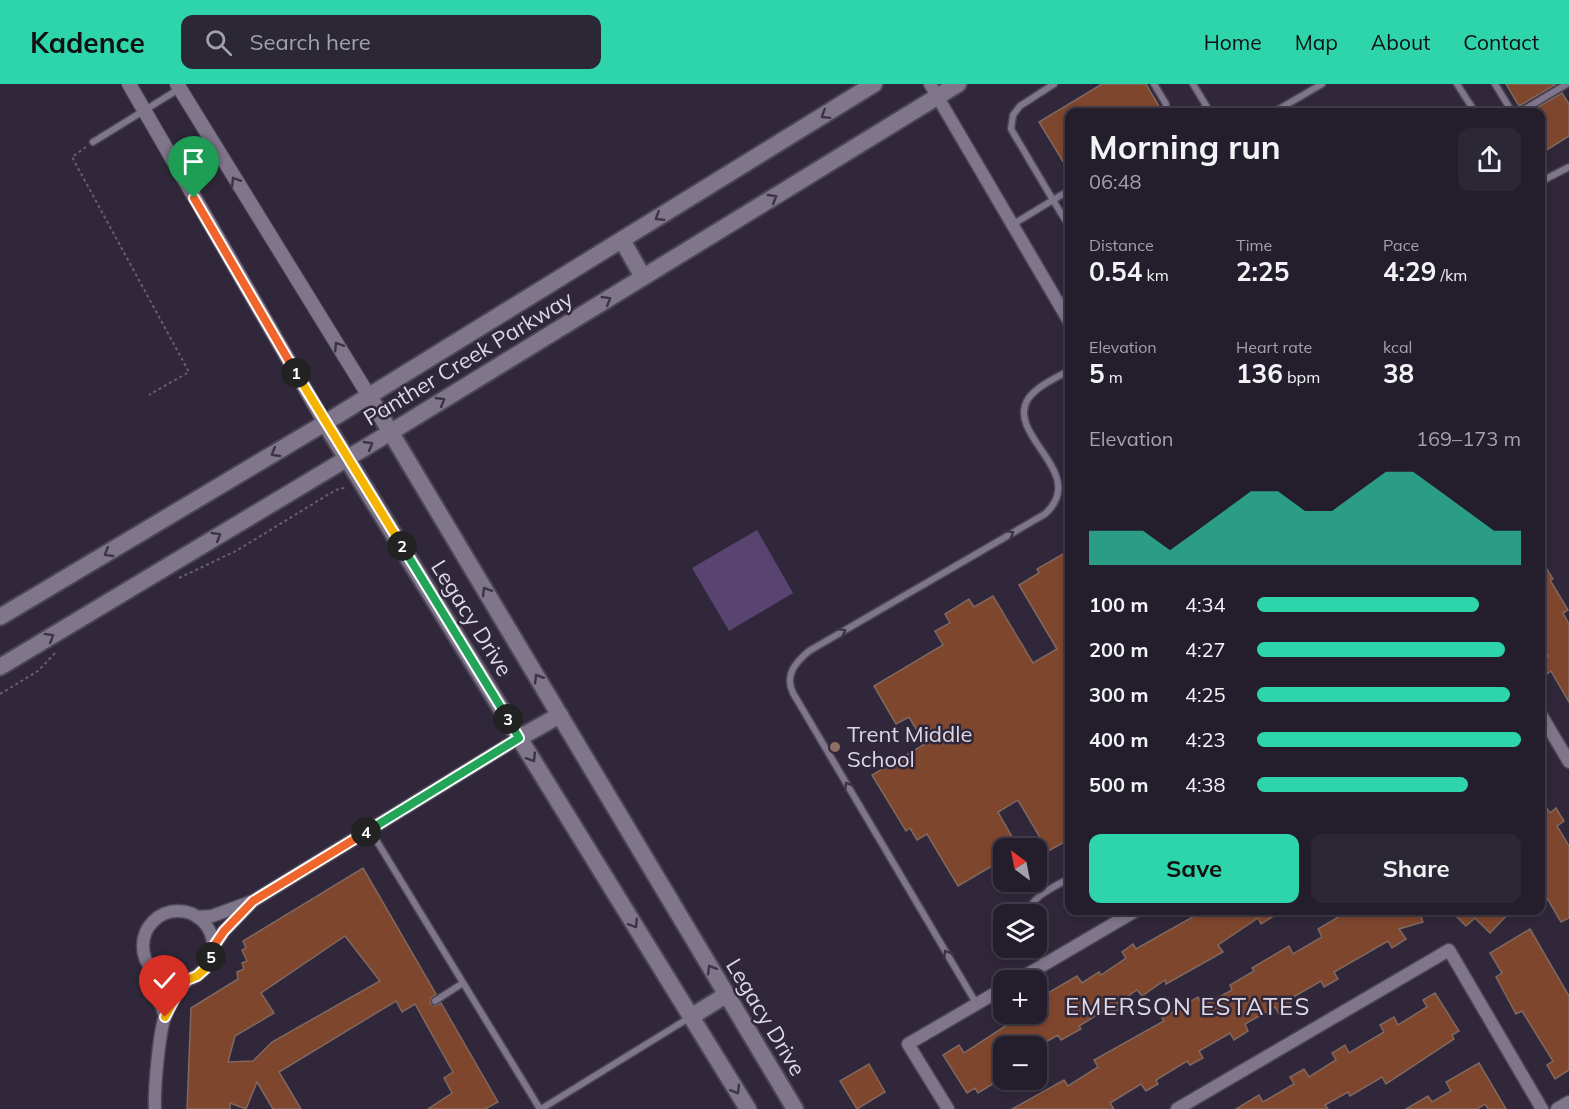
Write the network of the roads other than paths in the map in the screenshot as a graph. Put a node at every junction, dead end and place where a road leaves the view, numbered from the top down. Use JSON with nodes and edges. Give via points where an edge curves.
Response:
{"nodes":[{"id":1,"x":129,"y":84,"type":"edge"},
{"id":2,"x":874,"y":84,"type":"edge"},
{"id":3,"x":958,"y":84,"type":"edge"},
{"id":4,"x":1054,"y":84,"type":"edge"},
{"id":5,"x":1154,"y":84,"type":"edge"},
{"id":6,"x":1193,"y":84,"type":"edge"},
{"id":7,"x":1322,"y":84,"type":"edge"},
{"id":8,"x":1457,"y":84,"type":"edge"},
{"id":9,"x":1495,"y":84,"type":"edge"},
{"id":10,"x":1567,"y":84,"type":"edge"},
{"id":11,"x":178,"y":86,"type":"edge"},
{"id":12,"x":934,"y":91,"type":"edge"},
{"id":13,"x":1165,"y":108,"type":"edge"},
{"id":14,"x":1207,"y":108,"type":"edge"},
{"id":15,"x":1281,"y":108,"type":"edge"},
{"id":16,"x":1472,"y":108,"type":"edge"},
{"id":17,"x":1510,"y":108,"type":"edge"},
{"id":18,"x":1527,"y":108,"type":"edge"},
{"id":19,"x":143,"y":110,"type":"junction"},
{"id":20,"x":93,"y":142,"type":"road end"},
{"id":21,"x":1569,"y":167,"type":"edge"},
{"id":22,"x":1545,"y":179,"type":"edge"},
{"id":23,"x":1065,"y":193,"type":"edge"},
{"id":24,"x":1053,"y":200,"type":"junction"},
{"id":25,"x":1065,"y":220,"type":"edge"},
{"id":26,"x":1012,"y":225,"type":"junction"},
{"id":27,"x":622,"y":240,"type":"junction"},
{"id":28,"x":644,"y":277,"type":"junction"},
{"id":29,"x":1065,"y":315,"type":"edge"},
{"id":30,"x":1065,"y":373,"type":"edge"},
{"id":31,"x":369,"y":396,"type":"junction"},
{"id":32,"x":325,"y":423,"type":"junction"},
{"id":33,"x":391,"y":432,"type":"junction"},
{"id":34,"x":347,"y":458,"type":"junction"},
{"id":35,"x":0,"y":617,"type":"edge"},
{"id":36,"x":2,"y":661,"type":"edge"},
{"id":37,"x":560,"y":715,"type":"junction"},
{"id":38,"x":1545,"y":722,"type":"edge"},
{"id":39,"x":519,"y":738,"type":"junction"},
{"id":40,"x":1569,"y":762,"type":"edge"},
{"id":41,"x":370,"y":830,"type":"junction"},
{"id":42,"x":1065,"y":881,"type":"edge"},
{"id":43,"x":253,"y":901,"type":"junction"},
{"id":44,"x":1032,"y":904,"type":"edge"},
{"id":45,"x":1128,"y":915,"type":"edge"},
{"id":46,"x":197,"y":917,"type":"junction"},
{"id":47,"x":213,"y":947,"type":"junction"},
{"id":48,"x":1042,"y":958,"type":"edge"},
{"id":49,"x":147,"y":963,"type":"junction"},
{"id":50,"x":1045,"y":964,"type":"junction"},
{"id":51,"x":1035,"y":970,"type":"edge"},
{"id":52,"x":187,"y":980,"type":"junction"},
{"id":53,"x":463,"y":983,"type":"junction"},
{"id":54,"x":726,"y":995,"type":"junction"},
{"id":55,"x":993,"y":995,"type":"edge"},
{"id":56,"x":435,"y":1001,"type":"dead end"},
{"id":57,"x":977,"y":1004,"type":"junction"},
{"id":58,"x":692,"y":1016,"type":"junction"},
{"id":59,"x":165,"y":1017,"type":"junction"},
{"id":60,"x":1569,"y":1102,"type":"edge"},
{"id":61,"x":155,"y":1109,"type":"edge"},
{"id":62,"x":541,"y":1109,"type":"edge"},
{"id":63,"x":748,"y":1109,"type":"edge"},
{"id":64,"x":795,"y":1109,"type":"edge"},
{"id":65,"x":948,"y":1109,"type":"edge"},
{"id":66,"x":1177,"y":1109,"type":"edge"},
{"id":67,"x":1542,"y":1109,"type":"edge"},
{"id":68,"x":1557,"y":1109,"type":"edge"}],
"edges":[{"from":1,"to":19,"type":"street","name":"Legacy Drive"},
{"from":2,"to":27,"type":"main road","name":"Panther Creek Parkway","one_way":true},
{"from":3,"to":12,"type":"main road","name":"Panther Creek Parkway"},
{"from":4,"to":24,"type":"lane","via":[[1020,106],[1013,115],[1011,129]]},
{"from":5,"to":13,"type":"lane"},
{"from":6,"to":14,"type":"lane"},
{"from":7,"to":15,"type":"lane"},
{"from":8,"to":16,"type":"lane"},
{"from":9,"to":17,"type":"lane"},
{"from":10,"to":18,"type":"lane"},
{"from":11,"to":19,"type":"lane"},
{"from":31,"to":11,"type":"street","name":"Legacy Drive","one_way":true},
{"from":12,"to":26,"type":"street"},
{"from":28,"to":12,"type":"main road","name":"Panther Creek Parkway","one_way":true},
{"from":19,"to":20,"type":"lane"},
{"from":19,"to":32,"type":"street","name":"Legacy Drive"},
{"from":21,"to":22,"type":"lane"},
{"from":23,"to":24,"type":"lane"},
{"from":24,"to":25,"type":"lane"},
{"from":24,"to":26,"type":"lane"},
{"from":26,"to":29,"type":"street"},
{"from":27,"to":28,"type":"main road"},
{"from":27,"to":31,"type":"main road","name":"Panther Creek Parkway"},
{"from":33,"to":28,"type":"main road","name":"Panther Creek Parkway","one_way":true},
{"from":57,"to":30,"type":"lane","one_way":true,"via":[[793,693],[790,678],[792,669],[809,651],[1054,506],[1059,494],[1058,481],[1024,418],[1027,401],[1035,392]]},
{"from":31,"to":32,"type":"main road","name":"Panther Creek Parkway"},
{"from":31,"to":33,"type":"main road","name":"Legacy Drive"},
{"from":32,"to":34,"type":"main road","name":"Legacy Drive"},
{"from":32,"to":35,"type":"main road","name":"Panther Creek Parkway","one_way":true},
{"from":34,"to":33,"type":"main road","name":"Panther Creek Parkway","one_way":true},
{"from":37,"to":33,"type":"main road","name":"Legacy Drive","one_way":true},
{"from":36,"to":34,"type":"main road","name":"Panther Creek Parkway","one_way":true},
{"from":34,"to":39,"type":"main road","name":"Legacy Drive"},
{"from":37,"to":39,"type":"main road"},
{"from":54,"to":37,"type":"main road","name":"Legacy Drive","one_way":true},
{"from":38,"to":40,"type":"street"},
{"from":39,"to":41,"type":"street"},
{"from":39,"to":58,"type":"main road","name":"Legacy Drive","one_way":true},
{"from":41,"to":43,"type":"street"},
{"from":41,"to":53,"type":"lane"},
{"from":42,"to":44,"type":"lane"},
{"from":43,"to":46,"type":"street","via":[[212,916]]},
{"from":43,"to":47,"type":"street"},
{"from":45,"to":50,"type":"street"},
{"from":46,"to":47,"type":"street","via":[[212,935]]},
{"from":46,"to":49,"type":"street","via":[[175,911],[154,921],[144,941]]},
{"from":47,"to":52,"type":"street","via":[[206,968]]},
{"from":48,"to":50,"type":"lane"},
{"from":49,"to":52,"type":"street","via":[[164,978]]},
{"from":49,"to":59,"type":"street"},
{"from":50,"to":51,"type":"street"},
{"from":52,"to":59,"type":"street"},
{"from":53,"to":56,"type":"lane"},
{"from":53,"to":62,"type":"lane"},
{"from":54,"to":58,"type":"main road"},
{"from":54,"to":64,"type":"main road","name":"Legacy Drive"},
{"from":55,"to":57,"type":"street"},
{"from":57,"to":65,"type":"street","via":[[908,1044]]},
{"from":58,"to":62,"type":"lane"},
{"from":58,"to":63,"type":"main road","name":"Legacy Drive","one_way":true},
{"from":59,"to":61,"type":"street"},
{"from":60,"to":68,"type":"street"},
{"from":66,"to":67,"type":"street","via":[[1449,950]]}]}
